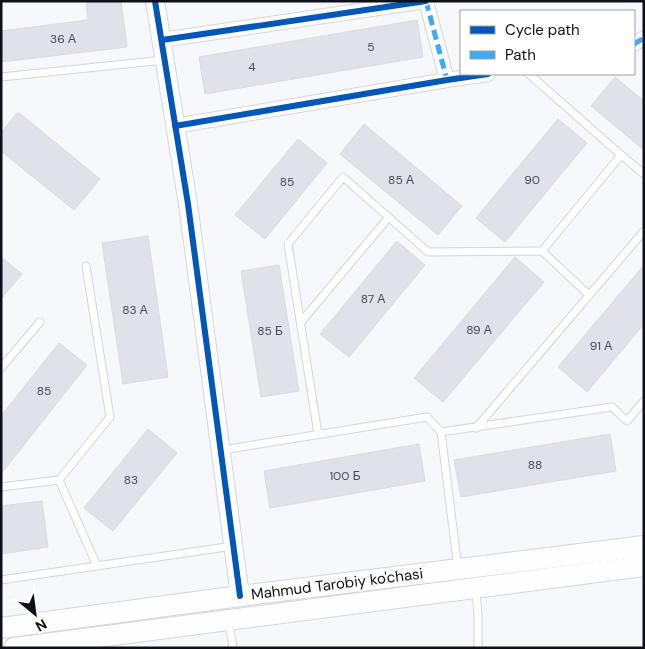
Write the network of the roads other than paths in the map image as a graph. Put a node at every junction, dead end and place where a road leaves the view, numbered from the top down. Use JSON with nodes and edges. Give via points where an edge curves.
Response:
{"nodes":[{"id":1,"x":155,"y":1,"type":"edge"},
{"id":2,"x":426,"y":1,"type":"edge"},
{"id":3,"x":162,"y":40,"type":"junction"},
{"id":4,"x":165,"y":60,"type":"junction"},
{"id":5,"x":481,"y":75,"type":"edge"},
{"id":6,"x":530,"y":75,"type":"edge"},
{"id":7,"x":1,"y":77,"type":"edge"},
{"id":8,"x":447,"y":80,"type":"junction"},
{"id":9,"x":175,"y":126,"type":"junction"},
{"id":10,"x":621,"y":155,"type":"junction"},
{"id":11,"x":644,"y":174,"type":"edge"},
{"id":12,"x":389,"y":217,"type":"junction"},
{"id":13,"x":644,"y":231,"type":"edge"},
{"id":14,"x":542,"y":251,"type":"junction"},
{"id":15,"x":86,"y":266,"type":"dead end"},
{"id":16,"x":589,"y":295,"type":"junction"},
{"id":17,"x":40,"y":322,"type":"dead end"},
{"id":18,"x":301,"y":322,"type":"junction"},
{"id":19,"x":1,"y":368,"type":"edge"},
{"id":20,"x":644,"y":401,"type":"edge"},
{"id":21,"x":476,"y":428,"type":"junction"},
{"id":22,"x":441,"y":432,"type":"junction"},
{"id":23,"x":318,"y":434,"type":"junction"},
{"id":24,"x":221,"y":450,"type":"junction"},
{"id":25,"x":59,"y":480,"type":"junction"},
{"id":26,"x":1,"y":487,"type":"edge"},
{"id":27,"x":234,"y":546,"type":"junction"},
{"id":28,"x":644,"y":546,"type":"edge"},
{"id":29,"x":97,"y":566,"type":"junction"},
{"id":30,"x":644,"y":566,"type":"edge"},
{"id":31,"x":458,"y":569,"type":"junction"},
{"id":32,"x":1,"y":580,"type":"edge"},
{"id":33,"x":476,"y":588,"type":"junction"},
{"id":34,"x":240,"y":596,"type":"junction"},
{"id":35,"x":228,"y":620,"type":"junction"},
{"id":36,"x":1,"y":628,"type":"edge"},
{"id":37,"x":14,"y":648,"type":"edge"},
{"id":38,"x":233,"y":648,"type":"edge"},
{"id":39,"x":478,"y":648,"type":"edge"}],
"edges":[{"from":1,"to":3,"type":"street"},
{"from":2,"to":3,"type":"street"},
{"from":2,"to":8,"type":"street"},
{"from":3,"to":4,"type":"street"},
{"from":4,"to":7,"type":"lane"},
{"from":4,"to":9,"type":"street"},
{"from":5,"to":8,"type":"street"},
{"from":6,"to":10,"type":"lane"},
{"from":8,"to":9,"type":"street"},
{"from":9,"to":24,"type":"street"},
{"from":10,"to":11,"type":"lane"},
{"from":10,"to":14,"type":"lane"},
{"from":12,"to":14,"type":"lane","via":[[428,252]]},
{"from":12,"to":18,"type":"lane"},
{"from":12,"to":18,"type":"lane","via":[[343,177],[288,244]]},
{"from":13,"to":16,"type":"lane"},
{"from":14,"to":16,"type":"lane"},
{"from":15,"to":25,"type":"lane","via":[[110,416]]},
{"from":16,"to":21,"type":"lane"},
{"from":17,"to":19,"type":"lane"},
{"from":18,"to":23,"type":"lane"},
{"from":20,"to":21,"type":"lane","via":[[627,420],[612,407]]},
{"from":21,"to":22,"type":"lane"},
{"from":22,"to":23,"type":"lane","via":[[427,417]]},
{"from":22,"to":31,"type":"lane"},
{"from":23,"to":24,"type":"lane"},
{"from":24,"to":27,"type":"street"},
{"from":25,"to":26,"type":"lane"},
{"from":25,"to":29,"type":"lane"},
{"from":27,"to":29,"type":"lane"},
{"from":27,"to":34,"type":"street"},
{"from":28,"to":31,"type":"main road","name":"Mahmud Tarobiy ko'chasi"},
{"from":29,"to":32,"type":"lane"},
{"from":30,"to":33,"type":"main road","name":"Mahmud Tarobiy ko'chasi"},
{"from":31,"to":34,"type":"main road","name":"Mahmud Tarobiy ko'chasi"},
{"from":33,"to":35,"type":"main road","name":"Mahmud Tarobiy ko'chasi"},
{"from":33,"to":39,"type":"lane"},
{"from":34,"to":36,"type":"main road","name":"Mahmud Tarobiy ko'chasi"},
{"from":35,"to":37,"type":"main road","name":"Mahmud Tarobiy ko'chasi"},
{"from":35,"to":38,"type":"lane"}]}
